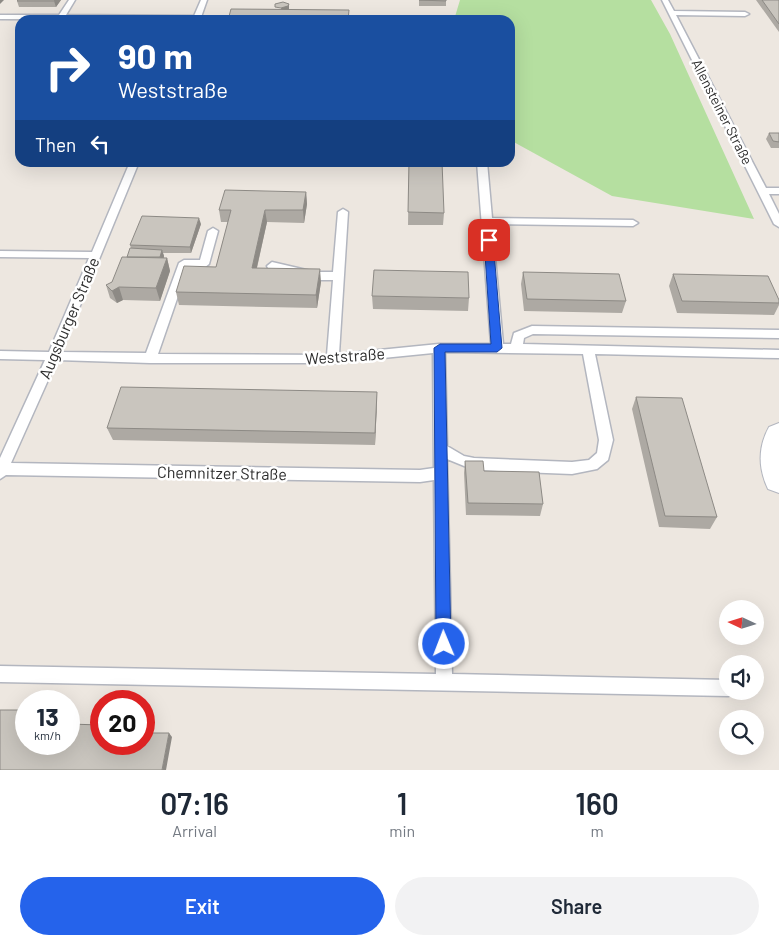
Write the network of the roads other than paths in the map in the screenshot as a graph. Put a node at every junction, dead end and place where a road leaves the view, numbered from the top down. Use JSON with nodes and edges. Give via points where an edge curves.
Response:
{"nodes":[{"id":1,"x":72,"y":0,"type":"edge"},
{"id":2,"x":204,"y":0,"type":"edge"},
{"id":3,"x":665,"y":0,"type":"edge"},
{"id":4,"x":671,"y":13,"type":"junction"},
{"id":5,"x":745,"y":14,"type":"dead end"},
{"id":6,"x":62,"y":15,"type":"edge"},
{"id":7,"x":198,"y":15,"type":"edge"},
{"id":8,"x":0,"y":17,"type":"edge"},
{"id":9,"x":15,"y":17,"type":"edge"},
{"id":10,"x":133,"y":167,"type":"edge"},
{"id":11,"x":482,"y":167,"type":"edge"},
{"id":12,"x":762,"y":191,"type":"junction"},
{"id":13,"x":779,"y":191,"type":"edge"},
{"id":14,"x":343,"y":212,"type":"dead end"},
{"id":15,"x":487,"y":221,"type":"junction"},
{"id":16,"x":778,"y":221,"type":"edge"},
{"id":17,"x":633,"y":223,"type":"dead end"},
{"id":18,"x":213,"y":232,"type":"dead end"},
{"id":19,"x":0,"y":254,"type":"edge"},
{"id":20,"x":96,"y":255,"type":"junction"},
{"id":21,"x":272,"y":266,"type":"edge"},
{"id":22,"x":339,"y":276,"type":"junction"},
{"id":23,"x":779,"y":334,"type":"edge"},
{"id":24,"x":440,"y":348,"type":"junction"},
{"id":25,"x":497,"y":348,"type":"junction"},
{"id":26,"x":517,"y":348,"type":"junction"},
{"id":27,"x":588,"y":350,"type":"junction"},
{"id":28,"x":779,"y":354,"type":"edge"},
{"id":29,"x":0,"y":355,"type":"edge"},
{"id":30,"x":53,"y":356,"type":"junction"},
{"id":31,"x":150,"y":359,"type":"junction"},
{"id":32,"x":333,"y":359,"type":"junction"},
{"id":33,"x":779,"y":435,"type":"edge"},
{"id":34,"x":441,"y":450,"type":"junction"},
{"id":35,"x":1,"y":471,"type":"edge"},
{"id":36,"x":441,"y":473,"type":"junction"},
{"id":37,"x":779,"y":480,"type":"edge"},
{"id":38,"x":0,"y":674,"type":"edge"},
{"id":39,"x":444,"y":682,"type":"junction"},
{"id":40,"x":719,"y":688,"type":"edge"}],
"edges":[{"from":1,"to":6,"type":"lane"},
{"from":2,"to":7,"type":"lane"},
{"from":3,"to":4,"type":"lane","name":"Allensteiner Straße"},
{"from":4,"to":5,"type":"lane"},
{"from":4,"to":12,"type":"lane","name":"Allensteiner Straße"},
{"from":8,"to":9,"type":"lane"},
{"from":10,"to":20,"type":"lane","name":"Augsburger Straße"},
{"from":11,"to":15,"type":"lane"},
{"from":12,"to":13,"type":"lane"},
{"from":12,"to":16,"type":"lane","name":"Allensteiner Straße"},
{"from":14,"to":22,"type":"lane"},
{"from":15,"to":17,"type":"lane"},
{"from":15,"to":25,"type":"lane"},
{"from":18,"to":31,"type":"lane","via":[[204,264],[184,263]]},
{"from":19,"to":20,"type":"lane"},
{"from":20,"to":30,"type":"lane","name":"Augsburger Straße"},
{"from":21,"to":22,"type":"lane","via":[[315,276]]},
{"from":22,"to":32,"type":"lane"},
{"from":23,"to":26,"type":"lane","via":[[532,330],[518,336]]},
{"from":24,"to":25,"type":"lane","name":"Weststraße"},
{"from":24,"to":32,"type":"lane","name":"Weststraße"},
{"from":24,"to":34,"type":"lane"},
{"from":25,"to":26,"type":"lane","name":"Weststraße"},
{"from":26,"to":27,"type":"lane","name":"Weststraße"},
{"from":27,"to":28,"type":"lane","name":"Weststraße"},
{"from":27,"to":34,"type":"lane","via":[[606,440],[603,456],[592,465],[572,468],[474,464]]},
{"from":29,"to":30,"type":"lane","name":"Weststraße"},
{"from":30,"to":31,"type":"lane","name":"Weststraße"},
{"from":30,"to":35,"type":"lane","name":"Augsburger Straße"},
{"from":31,"to":32,"type":"lane","name":"Weststraße"},
{"from":33,"to":37,"type":"street","via":[[774,452]]},
{"from":34,"to":36,"type":"lane"},
{"from":35,"to":36,"type":"lane","name":"Chemnitzer Straße","via":[[420,476]]},
{"from":36,"to":39,"type":"lane"},
{"from":38,"to":39,"type":"lane"},
{"from":39,"to":40,"type":"lane"}]}
